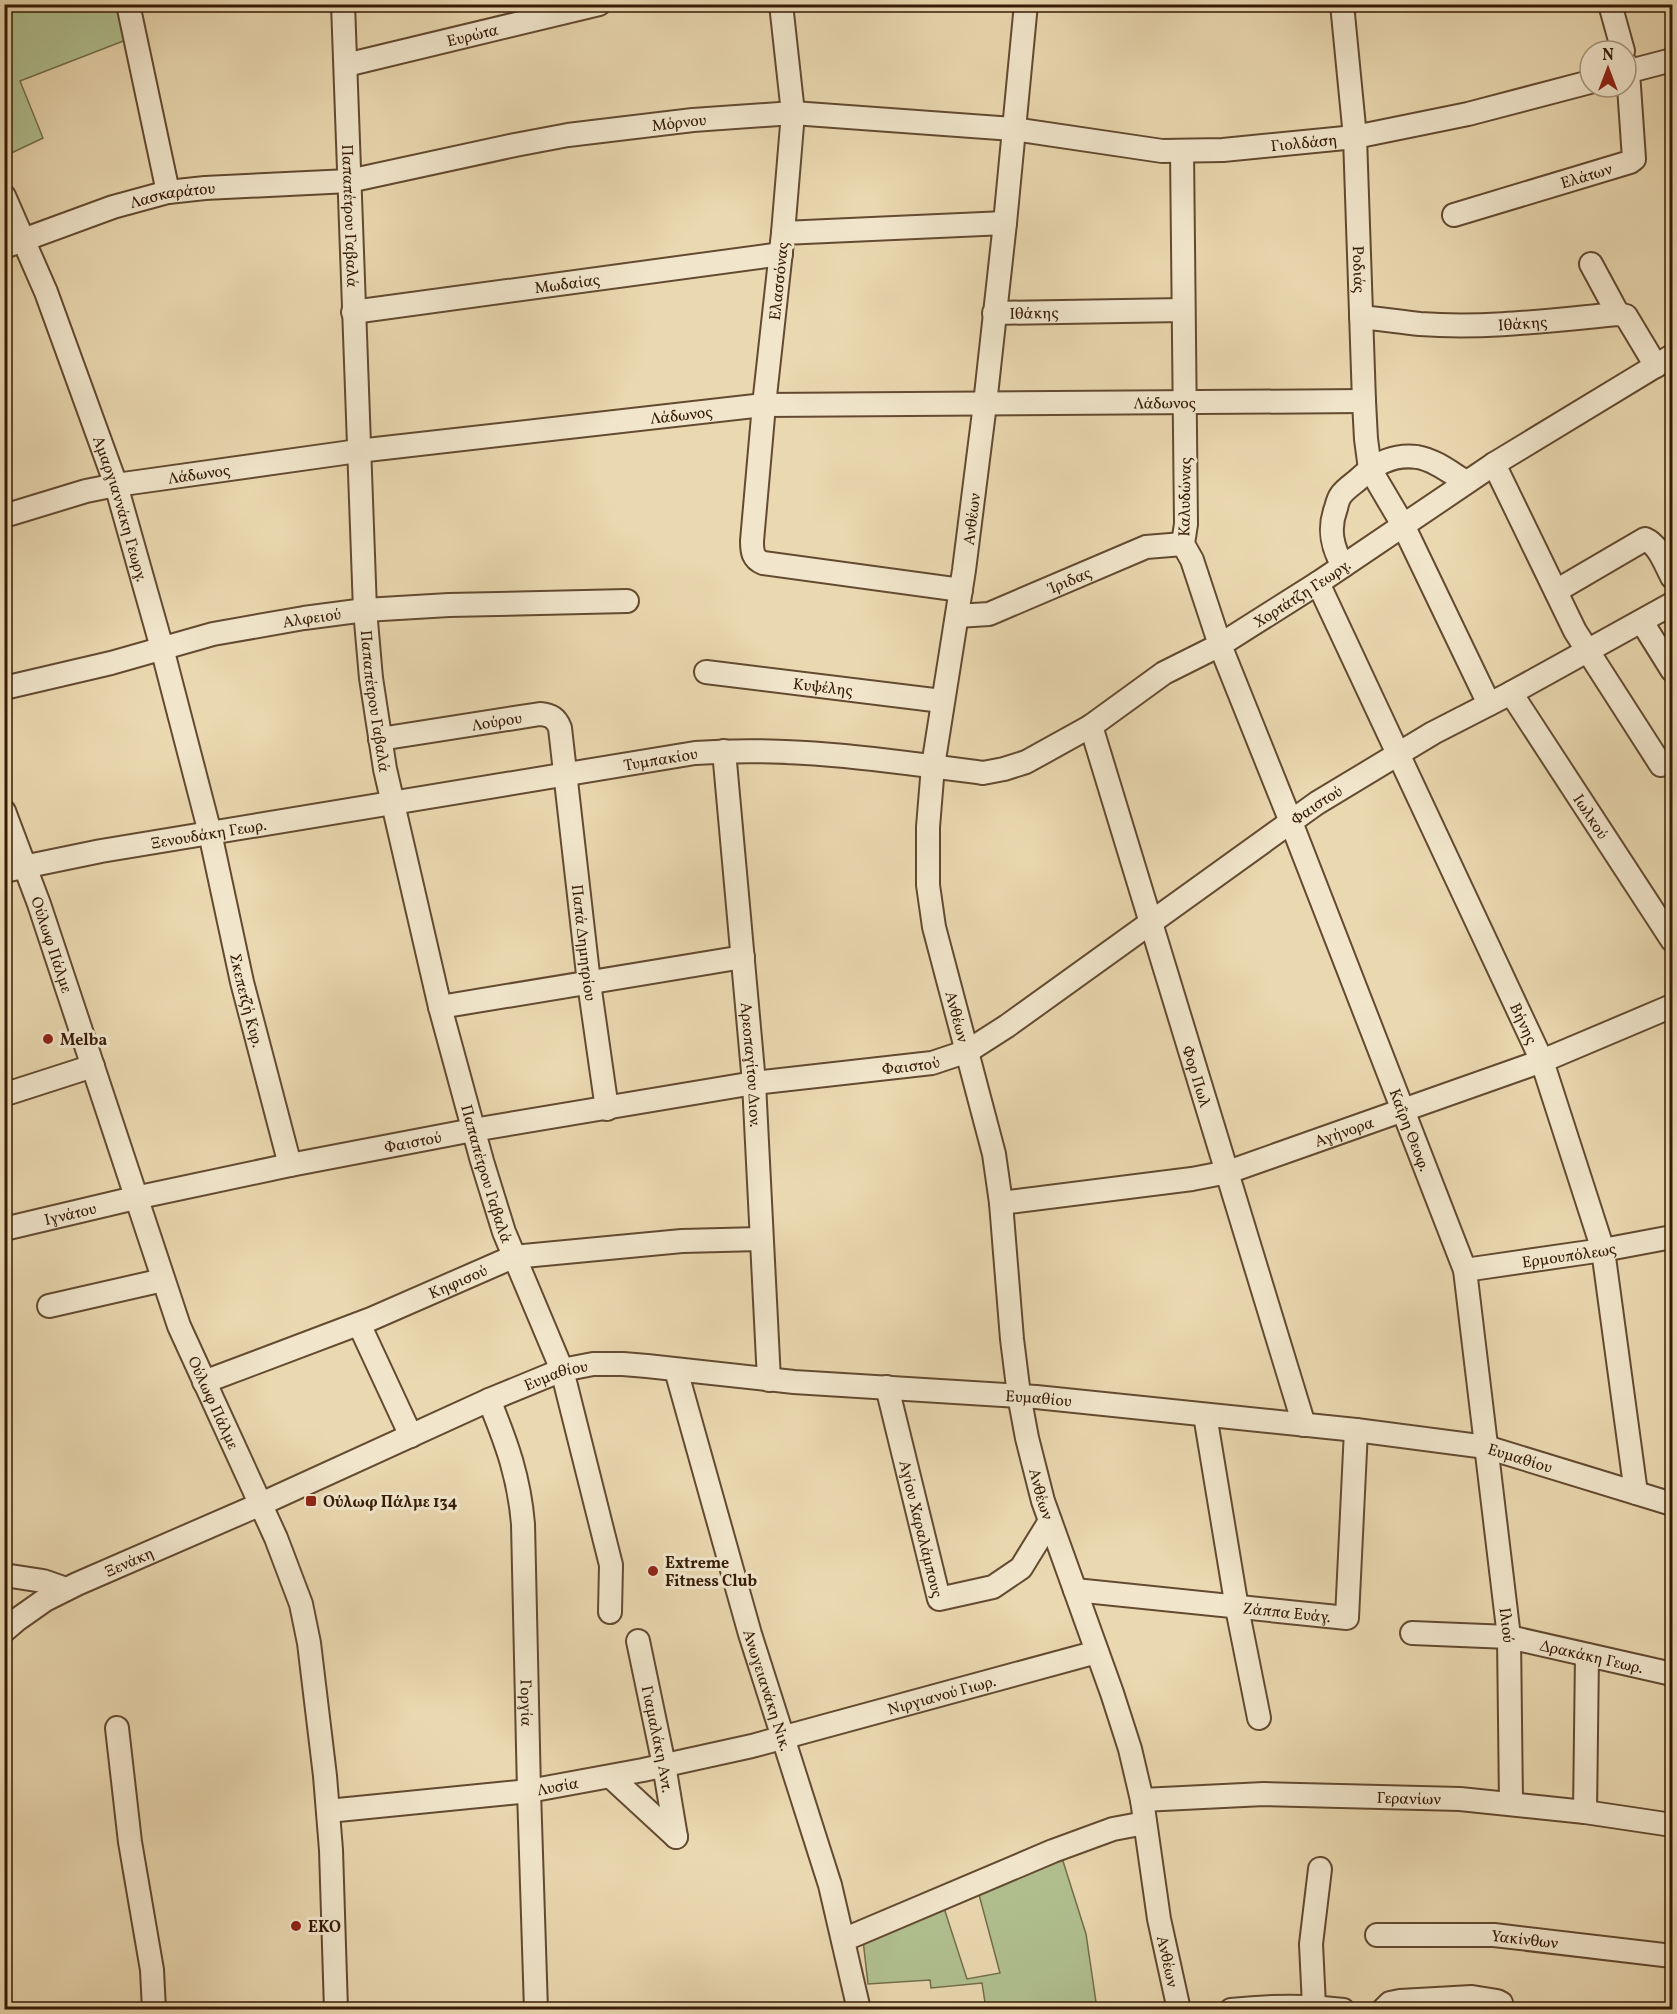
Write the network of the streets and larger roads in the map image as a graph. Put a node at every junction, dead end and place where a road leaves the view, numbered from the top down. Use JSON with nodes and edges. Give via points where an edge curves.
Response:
{"nodes":[{"id":1,"x":128,"y":4,"type":"edge"},
{"id":2,"x":343,"y":4,"type":"edge"},
{"id":3,"x":598,"y":4,"type":"edge"},
{"id":4,"x":782,"y":4,"type":"edge"},
{"id":5,"x":1026,"y":4,"type":"edge"},
{"id":6,"x":1342,"y":4,"type":"edge"},
{"id":7,"x":1611,"y":4,"type":"edge"},
{"id":8,"x":1620,"y":39,"type":"edge"},
{"id":9,"x":1672,"y":60,"type":"edge"},
{"id":10,"x":1638,"y":64,"type":"edge"},
{"id":11,"x":346,"y":65,"type":"junction"},
{"id":12,"x":1578,"y":85,"type":"edge"},
{"id":13,"x":1629,"y":99,"type":"edge"},
{"id":14,"x":793,"y":113,"type":"junction"},
{"id":15,"x":1013,"y":129,"type":"junction"},
{"id":16,"x":1355,"y":138,"type":"junction"},
{"id":17,"x":1182,"y":151,"type":"junction"},
{"id":18,"x":349,"y":181,"type":"junction"},
{"id":19,"x":168,"y":192,"type":"junction"},
{"id":20,"x":4,"y":196,"type":"edge"},
{"id":21,"x":1454,"y":215,"type":"dead end"},
{"id":22,"x":1005,"y":223,"type":"junction"},
{"id":23,"x":14,"y":244,"type":"edge"},
{"id":24,"x":782,"y":244,"type":"junction"},
{"id":25,"x":1591,"y":264,"type":"dead end"},
{"id":26,"x":1183,"y":310,"type":"junction"},
{"id":27,"x":353,"y":312,"type":"junction"},
{"id":28,"x":994,"y":313,"type":"junction"},
{"id":29,"x":1618,"y":314,"type":"junction"},
{"id":30,"x":1361,"y":317,"type":"junction"},
{"id":31,"x":1664,"y":361,"type":"edge"},
{"id":32,"x":1364,"y":401,"type":"junction"},
{"id":33,"x":1185,"y":402,"type":"junction"},
{"id":34,"x":985,"y":404,"type":"junction"},
{"id":35,"x":764,"y":405,"type":"junction"},
{"id":36,"x":358,"y":451,"type":"junction"},
{"id":37,"x":1494,"y":464,"type":"junction"},
{"id":38,"x":1370,"y":469,"type":"junction"},
{"id":39,"x":1466,"y":483,"type":"junction"},
{"id":40,"x":116,"y":485,"type":"junction"},
{"id":41,"x":4,"y":516,"type":"edge"},
{"id":42,"x":1403,"y":525,"type":"junction"},
{"id":43,"x":1183,"y":544,"type":"junction"},
{"id":44,"x":1342,"y":566,"type":"junction"},
{"id":45,"x":1672,"y":577,"type":"edge"},
{"id":46,"x":1318,"y":583,"type":"junction"},
{"id":47,"x":961,"y":590,"type":"junction"},
{"id":48,"x":1556,"y":591,"type":"junction"},
{"id":49,"x":627,"y":601,"type":"dead end"},
{"id":50,"x":1672,"y":604,"type":"edge"},
{"id":51,"x":365,"y":610,"type":"junction"},
{"id":52,"x":957,"y":616,"type":"junction"},
{"id":53,"x":1642,"y":622,"type":"junction"},
{"id":54,"x":1220,"y":645,"type":"junction"},
{"id":55,"x":162,"y":648,"type":"junction"},
{"id":56,"x":1588,"y":651,"type":"junction"},
{"id":57,"x":1672,"y":670,"type":"edge"},
{"id":58,"x":706,"y":672,"type":"dead end"},
{"id":59,"x":4,"y":688,"type":"edge"},
{"id":60,"x":1511,"y":693,"type":"junction"},
{"id":61,"x":942,"y":701,"type":"junction"},
{"id":62,"x":1489,"y":704,"type":"junction"},
{"id":63,"x":1091,"y":726,"type":"junction"},
{"id":64,"x":380,"y":739,"type":"junction"},
{"id":65,"x":724,"y":751,"type":"junction"},
{"id":66,"x":1398,"y":754,"type":"junction"},
{"id":67,"x":1661,"y":765,"type":"dead end"},
{"id":68,"x":933,"y":766,"type":"junction"},
{"id":69,"x":566,"y":776,"type":"junction"},
{"id":70,"x":392,"y":803,"type":"junction"},
{"id":71,"x":4,"y":811,"type":"edge"},
{"id":72,"x":1291,"y":822,"type":"junction"},
{"id":73,"x":210,"y":833,"type":"junction"},
{"id":74,"x":15,"y":869,"type":"edge"},
{"id":75,"x":1149,"y":923,"type":"junction"},
{"id":76,"x":1672,"y":940,"type":"edge"},
{"id":77,"x":743,"y":957,"type":"junction"},
{"id":78,"x":589,"y":983,"type":"junction"},
{"id":79,"x":1672,"y":1006,"type":"edge"},
{"id":80,"x":440,"y":1007,"type":"junction"},
{"id":81,"x":968,"y":1051,"type":"junction"},
{"id":82,"x":1542,"y":1061,"type":"junction"},
{"id":83,"x":93,"y":1066,"type":"junction"},
{"id":84,"x":754,"y":1083,"type":"junction"},
{"id":85,"x":6,"y":1094,"type":"dead end"},
{"id":86,"x":607,"y":1109,"type":"junction"},
{"id":87,"x":1401,"y":1109,"type":"junction"},
{"id":88,"x":474,"y":1130,"type":"junction"},
{"id":89,"x":290,"y":1165,"type":"junction"},
{"id":90,"x":1228,"y":1172,"type":"junction"},
{"id":91,"x":135,"y":1198,"type":"junction"},
{"id":92,"x":1001,"y":1203,"type":"junction"},
{"id":93,"x":4,"y":1229,"type":"edge"},
{"id":94,"x":1672,"y":1237,"type":"edge"},
{"id":95,"x":761,"y":1239,"type":"junction"},
{"id":96,"x":1603,"y":1250,"type":"junction"},
{"id":97,"x":513,"y":1257,"type":"junction"},
{"id":98,"x":1465,"y":1270,"type":"junction"},
{"id":99,"x":163,"y":1280,"type":"junction"},
{"id":100,"x":49,"y":1306,"type":"dead end"},
{"id":101,"x":359,"y":1324,"type":"junction"},
{"id":102,"x":562,"y":1370,"type":"junction"},
{"id":103,"x":676,"y":1370,"type":"junction"},
{"id":104,"x":769,"y":1380,"type":"junction"},
{"id":105,"x":204,"y":1382,"type":"junction"},
{"id":106,"x":887,"y":1386,"type":"junction"},
{"id":107,"x":1019,"y":1395,"type":"junction"},
{"id":108,"x":489,"y":1400,"type":"junction"},
{"id":109,"x":1205,"y":1415,"type":"junction"},
{"id":110,"x":1304,"y":1425,"type":"junction"},
{"id":111,"x":1356,"y":1430,"type":"junction"},
{"id":112,"x":411,"y":1436,"type":"junction"},
{"id":113,"x":1486,"y":1447,"type":"junction"},
{"id":114,"x":1636,"y":1493,"type":"junction"},
{"id":115,"x":261,"y":1504,"type":"junction"},
{"id":116,"x":1672,"y":1504,"type":"edge"},
{"id":117,"x":1050,"y":1521,"type":"junction"},
{"id":118,"x":4,"y":1575,"type":"edge"},
{"id":119,"x":66,"y":1589,"type":"junction"},
{"id":120,"x":1076,"y":1590,"type":"junction"},
{"id":121,"x":1237,"y":1608,"type":"junction"},
{"id":122,"x":610,"y":1612,"type":"dead end"},
{"id":123,"x":4,"y":1631,"type":"edge"},
{"id":124,"x":1412,"y":1633,"type":"dead end"},
{"id":125,"x":1509,"y":1637,"type":"junction"},
{"id":126,"x":638,"y":1641,"type":"dead end"},
{"id":127,"x":1097,"y":1652,"type":"junction"},
{"id":128,"x":1587,"y":1655,"type":"junction"},
{"id":129,"x":1672,"y":1674,"type":"edge"},
{"id":130,"x":1259,"y":1718,"type":"dead end"},
{"id":131,"x":117,"y":1728,"type":"dead end"},
{"id":132,"x":783,"y":1736,"type":"junction"},
{"id":133,"x":664,"y":1766,"type":"junction"},
{"id":134,"x":611,"y":1777,"type":"junction"},
{"id":135,"x":529,"y":1791,"type":"junction"},
{"id":136,"x":1142,"y":1800,"type":"junction"},
{"id":137,"x":1510,"y":1803,"type":"junction"},
{"id":138,"x":328,"y":1812,"type":"junction"},
{"id":139,"x":1585,"y":1812,"type":"junction"},
{"id":140,"x":1145,"y":1822,"type":"junction"},
{"id":141,"x":1672,"y":1825,"type":"edge"},
{"id":142,"x":1320,"y":1869,"type":"dead end"},
{"id":143,"x":1377,"y":1935,"type":"dead end"},
{"id":144,"x":843,"y":1941,"type":"junction"},
{"id":145,"x":1672,"y":1956,"type":"edge"},
{"id":146,"x":1314,"y":2006,"type":"junction"},
{"id":147,"x":154,"y":2010,"type":"edge"},
{"id":148,"x":336,"y":2010,"type":"edge"},
{"id":149,"x":536,"y":2010,"type":"edge"},
{"id":150,"x":859,"y":2010,"type":"edge"},
{"id":151,"x":1179,"y":2010,"type":"edge"},
{"id":152,"x":1231,"y":2010,"type":"edge"},
{"id":153,"x":1343,"y":2010,"type":"edge"},
{"id":154,"x":1383,"y":2010,"type":"edge"},
{"id":155,"x":1500,"y":2010,"type":"edge"}],
"edges":[{"from":1,"to":19,"type":"street"},
{"from":2,"to":11,"type":"street","name":"Παπαπέτρου Γαβαλά"},
{"from":3,"to":11,"type":"street","name":"Ευρώτα"},
{"from":4,"to":14,"type":"street","name":"Ελασσόνας"},
{"from":5,"to":15,"type":"street","name":"Ανθέων"},
{"from":6,"to":16,"type":"street","name":"Ροδιάς"},
{"from":7,"to":8,"type":"street"},
{"from":9,"to":10,"type":"street"},
{"from":11,"to":18,"type":"street","name":"Παπαπέτρου Γαβαλά"},
{"from":12,"to":16,"type":"street","name":"Γιολδάση"},
{"from":13,"to":21,"type":"street","name":"Ελάτων","via":[[1634,159],[1630,162]]},
{"from":14,"to":15,"type":"street","name":"Μόρνου"},
{"from":14,"to":18,"type":"street","name":"Μόρνου","via":[[731,116],[568,135]]},
{"from":14,"to":24,"type":"street","name":"Ελασσόνας"},
{"from":15,"to":17,"type":"street","name":"Γιολδάση"},
{"from":15,"to":22,"type":"street","name":"Ανθέων"},
{"from":16,"to":17,"type":"street","name":"Γιολδάση"},
{"from":16,"to":30,"type":"street","name":"Ροδιάς"},
{"from":17,"to":26,"type":"street","name":"Καλυδώνας"},
{"from":18,"to":19,"type":"street","name":"Λασκαράτου"},
{"from":18,"to":27,"type":"street","name":"Παπαπέτρου Γαβαλά"},
{"from":19,"to":23,"type":"street","name":"Λασκαράτου","via":[[113,207]]},
{"from":20,"to":23,"type":"street","name":"Αμαργιαννάκη Γεωργ."},
{"from":22,"to":24,"type":"street","name":"Μωδαίας"},
{"from":22,"to":28,"type":"street","name":"Ανθέων"},
{"from":23,"to":40,"type":"street","name":"Αμαργιαννάκη Γεωργ.","via":[[46,292]]},
{"from":24,"to":27,"type":"street","name":"Μωδαίας"},
{"from":24,"to":35,"type":"street","name":"Ελασσόνας"},
{"from":25,"to":29,"type":"street"},
{"from":26,"to":28,"type":"street","name":"Ιθάκης"},
{"from":26,"to":33,"type":"street","name":"Καλυδώνας"},
{"from":27,"to":36,"type":"street","name":"Παπαπέτρου Γαβαλά"},
{"from":28,"to":34,"type":"street","name":"Ανθέων"},
{"from":29,"to":30,"type":"street","name":"Ιθάκης","via":[[1471,324],[1422,324]]},
{"from":29,"to":31,"type":"street","via":[[1626,316]]},
{"from":30,"to":32,"type":"street","name":"Ροδιάς"},
{"from":31,"to":37,"type":"street","name":"Χορτάτζη Γεωργ."},
{"from":32,"to":33,"type":"street","name":"Λάδωνος"},
{"from":32,"to":38,"type":"street","name":"Ροδιάς"},
{"from":33,"to":34,"type":"street","name":"Λάδωνος"},
{"from":33,"to":43,"type":"street","name":"Καλυδώνας"},
{"from":34,"to":35,"type":"street","name":"Λάδωνος"},
{"from":34,"to":47,"type":"street","name":"Ανθέων"},
{"from":35,"to":36,"type":"street","name":"Λάδωνος"},
{"from":35,"to":47,"type":"street","name":"Ελασσόνας","via":[[752,541],[754,557],[763,563]]},
{"from":36,"to":40,"type":"street","name":"Λάδωνος"},
{"from":36,"to":51,"type":"street","name":"Παπαπέτρου Γαβαλά"},
{"from":37,"to":39,"type":"street","name":"Χορτάτζη Γεωργ."},
{"from":37,"to":48,"type":"street"},
{"from":38,"to":39,"type":"street","via":[[1400,457],[1418,457]]},
{"from":38,"to":42,"type":"street","name":"Ροδιάς"},
{"from":38,"to":44,"type":"street","via":[[1340,496],[1332,518],[1334,551]]},
{"from":39,"to":42,"type":"street","name":"Χορτάτζη Γεωργ."},
{"from":40,"to":41,"type":"street","name":"Λάδωνος","via":[[86,490]]},
{"from":40,"to":55,"type":"street","name":"Αμαργιαννάκη Γεωργ."},
{"from":42,"to":44,"type":"street","name":"Χορτάτζη Γεωργ."},
{"from":42,"to":62,"type":"street"},
{"from":43,"to":52,"type":"street","name":"Ίριδας","via":[[1146,547],[989,614]]},
{"from":43,"to":54,"type":"street","name":"Καλυδώνας"},
{"from":44,"to":46,"type":"street","name":"Χορτάτζη Γεωργ."},
{"from":45,"to":48,"type":"street","via":[[1657,548],[1645,539]]},
{"from":46,"to":54,"type":"street","name":"Χορτάτζη Γεωργ."},
{"from":46,"to":66,"type":"street","name":"Βήνης"},
{"from":47,"to":52,"type":"street","name":"Ανθέων"},
{"from":48,"to":56,"type":"street"},
{"from":49,"to":51,"type":"street","name":"Αλφειού"},
{"from":50,"to":53,"type":"street","name":"Φαιστού"},
{"from":51,"to":55,"type":"street","name":"Αλφειού","via":[[249,627]]},
{"from":51,"to":64,"type":"street","name":"Παπαπέτρου Γαβαλά"},
{"from":52,"to":61,"type":"street","name":"Ανθέων"},
{"from":53,"to":56,"type":"street","name":"Φαιστού"},
{"from":53,"to":57,"type":"street"},
{"from":54,"to":63,"type":"street","name":"Χορτάτζη Γεωργ.","via":[[1164,673]]},
{"from":54,"to":72,"type":"street","name":"Καλυδώνας"},
{"from":55,"to":59,"type":"street","name":"Αλφειού"},
{"from":55,"to":73,"type":"street","name":"Αμαργιαννάκη Γεωργ."},
{"from":56,"to":60,"type":"street","name":"Φαιστού"},
{"from":56,"to":67,"type":"street"},
{"from":58,"to":61,"type":"street","name":"Κυψέλης"},
{"from":60,"to":62,"type":"street","name":"Φαιστού"},
{"from":60,"to":76,"type":"street","name":"Ιωλκού"},
{"from":61,"to":68,"type":"street","name":"Ανθέων"},
{"from":62,"to":66,"type":"street","name":"Φαιστού"},
{"from":63,"to":68,"type":"street","name":"Χορτάτζη Γεωργ.","via":[[1026,762],[1004,769],[983,773]]},
{"from":63,"to":75,"type":"street","name":"Φορ Πωλ"},
{"from":64,"to":69,"type":"street","name":"Λούρου","via":[[549,715],[560,728]]},
{"from":64,"to":70,"type":"street","name":"Παπαπέτρου Γαβαλά"},
{"from":65,"to":68,"type":"street","name":"Τυμπακίου","via":[[830,755]]},
{"from":65,"to":69,"type":"street","name":"Τυμπακίου"},
{"from":65,"to":77,"type":"street","name":"Αρεοπαγίτου Διον."},
{"from":66,"to":72,"type":"street","name":"Φαιστού"},
{"from":66,"to":82,"type":"street","name":"Βήνης"},
{"from":68,"to":81,"type":"street","name":"Ανθέων","via":[[928,885],[937,938]]},
{"from":69,"to":70,"type":"street","name":"Τυμπακίου"},
{"from":69,"to":78,"type":"street","name":"Παπά Δημητρίου"},
{"from":70,"to":73,"type":"street","name":"Ξενουδάκη Γεωρ."},
{"from":70,"to":80,"type":"street","name":"Παπαπέτρου Γαβαλά"},
{"from":71,"to":74,"type":"street","name":"Ούλωφ Πάλμε"},
{"from":72,"to":75,"type":"street","name":"Φαιστού"},
{"from":72,"to":87,"type":"street","name":"Καΐρη Θεοφ."},
{"from":73,"to":74,"type":"street","name":"Ξενουδάκη Γεωρ."},
{"from":73,"to":89,"type":"street","name":"Σκεπετζή Κυρ.","via":[[242,982]]},
{"from":74,"to":83,"type":"street","name":"Ούλωφ Πάλμε"},
{"from":75,"to":81,"type":"street","name":"Φαιστού"},
{"from":75,"to":90,"type":"street","name":"Φορ Πωλ"},
{"from":77,"to":78,"type":"street"},
{"from":77,"to":84,"type":"street","name":"Αρεοπαγίτου Διον."},
{"from":78,"to":80,"type":"street"},
{"from":78,"to":86,"type":"street","name":"Παπά Δημητρίου"},
{"from":79,"to":82,"type":"street","name":"Αγήνορα"},
{"from":80,"to":88,"type":"street","name":"Παπαπέτρου Γαβαλά"},
{"from":81,"to":84,"type":"street","name":"Φαιστού","via":[[919,1065]]},
{"from":81,"to":92,"type":"street","name":"Ανθέων","via":[[992,1145]]},
{"from":82,"to":87,"type":"street","name":"Αγήνορα"},
{"from":82,"to":96,"type":"street","name":"Βήνης"},
{"from":83,"to":85,"type":"street"},
{"from":83,"to":91,"type":"street","name":"Ούλωφ Πάλμε"},
{"from":84,"to":86,"type":"street","name":"Φαιστού"},
{"from":84,"to":95,"type":"street","name":"Αρεοπαγίτου Διον."},
{"from":86,"to":88,"type":"street","name":"Φαιστού"},
{"from":87,"to":90,"type":"street","name":"Αγήνορα"},
{"from":87,"to":98,"type":"street","name":"Καΐρη Θεοφ."},
{"from":88,"to":89,"type":"street","name":"Φαιστού"},
{"from":88,"to":97,"type":"street","name":"Παπαπέτρου Γαβαλά"},
{"from":89,"to":91,"type":"street","name":"Φαιστού"},
{"from":90,"to":92,"type":"street","name":"Αγήνορα"},
{"from":90,"to":110,"type":"street","name":"Φορ Πωλ"},
{"from":91,"to":93,"type":"street","name":"Ιγνάτου"},
{"from":91,"to":99,"type":"street","name":"Ούλωφ Πάλμε"},
{"from":92,"to":107,"type":"street","name":"Ανθέων"},
{"from":94,"to":96,"type":"street","name":"Ερμουπόλεως"},
{"from":95,"to":97,"type":"street","name":"Κηφισού","via":[[682,1241]]},
{"from":95,"to":104,"type":"street","name":"Αρεοπαγίτου Διον."},
{"from":96,"to":98,"type":"street","name":"Ερμουπόλεως"},
{"from":96,"to":114,"type":"street","name":"Βήνης"},
{"from":97,"to":101,"type":"street","name":"Κηφισού"},
{"from":97,"to":102,"type":"street","name":"Παπαπέτρου Γαβαλά"},
{"from":98,"to":113,"type":"street","name":"Καΐρη Θεοφ."},
{"from":99,"to":100,"type":"street"},
{"from":99,"to":105,"type":"street","name":"Ούλωφ Πάλμε"},
{"from":101,"to":105,"type":"street","name":"Κηφισού"},
{"from":101,"to":112,"type":"street"},
{"from":102,"to":103,"type":"street","name":"Ευμαθίου","via":[[623,1364]]},
{"from":102,"to":108,"type":"street","name":"Ευμαθίου"},
{"from":102,"to":122,"type":"street","name":"Παπαπέτρου Γαβαλά","via":[[611,1565]]},
{"from":103,"to":104,"type":"street","name":"Ευμαθίου"},
{"from":103,"to":132,"type":"street","name":"Ανωγειανάκη Νικ.","via":[[750,1634]]},
{"from":104,"to":106,"type":"street","name":"Ευμαθίου"},
{"from":105,"to":115,"type":"street","name":"Ούλωφ Πάλμε"},
{"from":106,"to":107,"type":"street","name":"Ευμαθίου"},
{"from":106,"to":117,"type":"street","name":"Αγίου Χαραλάμπους","via":[[939,1599],[993,1587],[1021,1568]]},
{"from":107,"to":109,"type":"street","name":"Ευμαθίου"},
{"from":107,"to":117,"type":"street","name":"Ανθέων"},
{"from":108,"to":112,"type":"street","name":"Ευμαθίου"},
{"from":108,"to":135,"type":"street","name":"Γοργία","via":[[514,1466],[522,1511]]},
{"from":109,"to":110,"type":"street","name":"Ευμαθίου"},
{"from":109,"to":121,"type":"street"},
{"from":110,"to":111,"type":"street","name":"Ευμαθίου"},
{"from":111,"to":113,"type":"street","name":"Ευμαθίου"},
{"from":111,"to":121,"type":"street","name":"Ζάππα Ευάγ.","via":[[1347,1618]]},
{"from":112,"to":115,"type":"street","name":"Ευμαθίου"},
{"from":113,"to":114,"type":"street","name":"Ευμαθίου"},
{"from":113,"to":125,"type":"street","name":"Ιλιού"},
{"from":114,"to":116,"type":"street","name":"Ευμαθίου"},
{"from":115,"to":119,"type":"street","name":"Ξενάκη"},
{"from":115,"to":138,"type":"street","name":"Ούλωφ Πάλμε","via":[[306,1624]]},
{"from":117,"to":120,"type":"street","name":"Ανθέων"},
{"from":118,"to":119,"type":"street"},
{"from":119,"to":123,"type":"street","name":"Ξενάκη"},
{"from":120,"to":121,"type":"street","name":"Ζάππα Ευάγ."},
{"from":120,"to":127,"type":"street","name":"Ανθέων"},
{"from":121,"to":130,"type":"street"},
{"from":124,"to":125,"type":"street","name":"Δρακάκη Γεωρ."},
{"from":125,"to":128,"type":"street","name":"Δρακάκη Γεωρ."},
{"from":125,"to":137,"type":"street","name":"Ιλιού"},
{"from":126,"to":133,"type":"street","name":"Γιαμαλάκη Αντ."},
{"from":127,"to":132,"type":"street","name":"Νιργιανού Γιωρ."},
{"from":127,"to":136,"type":"street","name":"Ανθέων","via":[[1122,1722]]},
{"from":128,"to":129,"type":"street","name":"Δρακάκη Γεωρ."},
{"from":128,"to":139,"type":"street"},
{"from":131,"to":147,"type":"street","via":[[128,1832],[152,1970]]},
{"from":132,"to":133,"type":"street","name":"Λυσία"},
{"from":132,"to":144,"type":"street","name":"Ανωγειανάκη Νικ.","via":[[830,1885]]},
{"from":133,"to":134,"type":"street","name":"Λυσία"},
{"from":133,"to":134,"type":"street","name":"Γιαμαλάκη Αντ.","via":[[676,1837]]},
{"from":134,"to":135,"type":"street","name":"Λυσία"},
{"from":135,"to":138,"type":"street","name":"Λυσία"},
{"from":135,"to":149,"type":"street","name":"Γοργία"},
{"from":136,"to":137,"type":"street","name":"Γερανίων","via":[[1263,1794]]},
{"from":136,"to":140,"type":"street","name":"Ανθέων"},
{"from":137,"to":139,"type":"street","name":"Γερανίων"},
{"from":138,"to":148,"type":"street","name":"Ούλωφ Πάλμε"},
{"from":139,"to":141,"type":"street","name":"Γερανίων"},
{"from":140,"to":144,"type":"street","via":[[1053,1851]]},
{"from":140,"to":151,"type":"street","name":"Ανθέων"},
{"from":142,"to":146,"type":"street","via":[[1311,1944]]},
{"from":143,"to":145,"type":"street","name":"Υακίνθων","via":[[1494,1935]]},
{"from":144,"to":150,"type":"street","name":"Ανωγειανάκη Νικ."},
{"from":146,"to":152,"type":"street"},
{"from":146,"to":153,"type":"street"},
{"from":154,"to":155,"type":"street","via":[[1386,2004],[1400,2001],[1472,1997],[1497,2001],[1501,2003]]}]}
